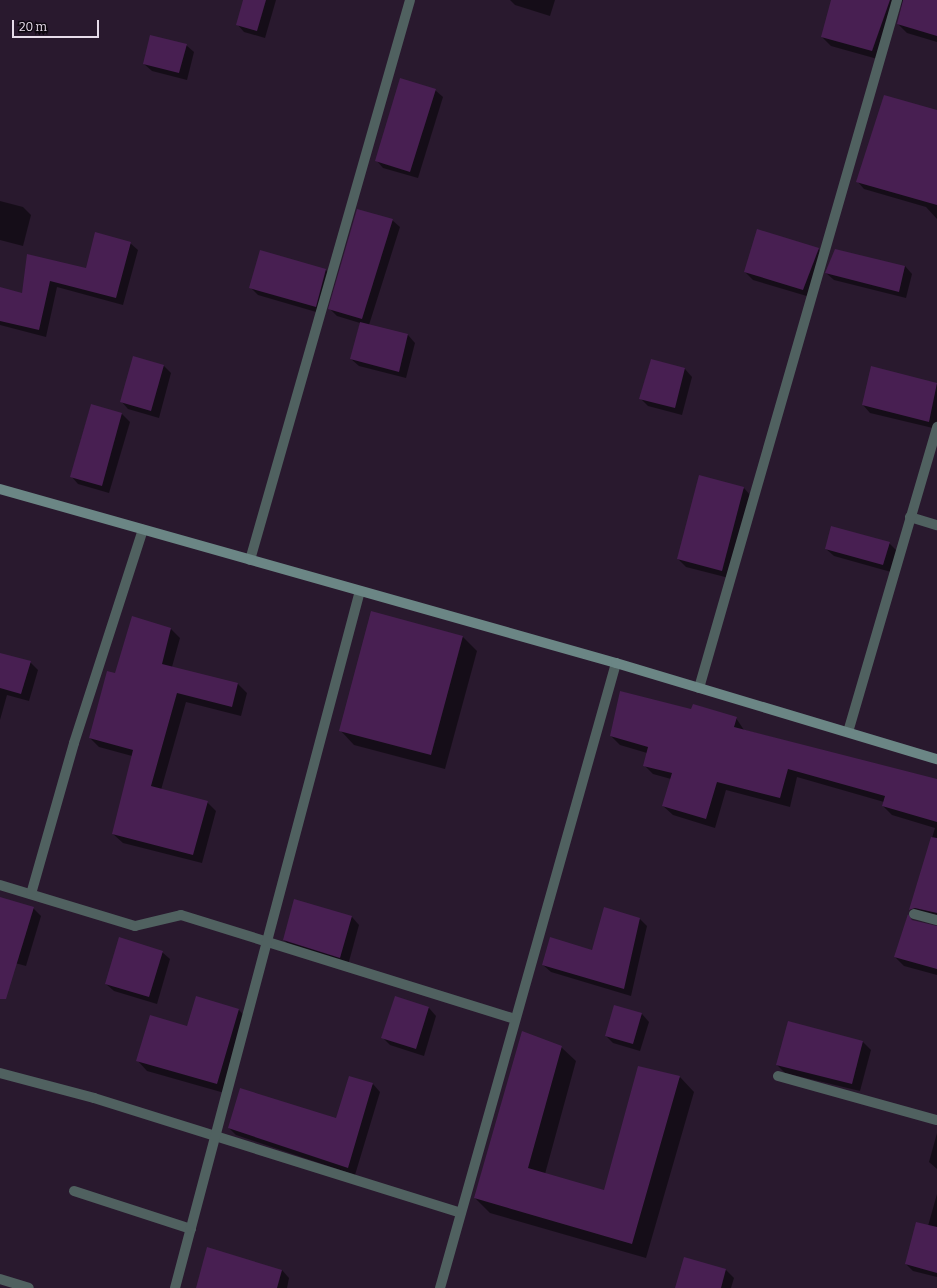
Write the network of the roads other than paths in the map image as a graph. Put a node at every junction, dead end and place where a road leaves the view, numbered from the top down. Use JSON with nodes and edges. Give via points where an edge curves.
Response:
{"nodes":[{"id":1,"x":410,"y":0,"type":"edge"},
{"id":2,"x":897,"y":0,"type":"edge"},
{"id":3,"x":937,"y":427,"type":"edge"},
{"id":4,"x":0,"y":489,"type":"edge"},
{"id":5,"x":910,"y":517,"type":"junction"},
{"id":6,"x":937,"y":525,"type":"edge"},
{"id":7,"x":143,"y":530,"type":"junction"},
{"id":8,"x":250,"y":560,"type":"junction"},
{"id":9,"x":360,"y":591,"type":"junction"},
{"id":10,"x":616,"y":662,"type":"junction"},
{"id":11,"x":699,"y":688,"type":"junction"},
{"id":12,"x":848,"y":732,"type":"junction"},
{"id":13,"x":937,"y":759,"type":"edge"},
{"id":14,"x":0,"y":885,"type":"edge"},
{"id":15,"x":32,"y":894,"type":"junction"},
{"id":16,"x":914,"y":914,"type":"dead end"},
{"id":17,"x":937,"y":920,"type":"edge"},
{"id":18,"x":268,"y":944,"type":"junction"},
{"id":19,"x":514,"y":1019,"type":"junction"},
{"id":20,"x":0,"y":1072,"type":"edge"},
{"id":21,"x":778,"y":1076,"type":"dead end"},
{"id":22,"x":937,"y":1120,"type":"edge"},
{"id":23,"x":216,"y":1136,"type":"junction"},
{"id":24,"x":74,"y":1191,"type":"dead end"},
{"id":25,"x":460,"y":1213,"type":"junction"},
{"id":26,"x":191,"y":1229,"type":"junction"},
{"id":27,"x":0,"y":1279,"type":"edge"},
{"id":28,"x":29,"y":1288,"type":"edge"},
{"id":29,"x":175,"y":1288,"type":"edge"},
{"id":30,"x":440,"y":1288,"type":"edge"}],
"edges":[{"from":1,"to":8,"type":"street"},
{"from":2,"to":11,"type":"street"},
{"from":3,"to":5,"type":"street"},
{"from":4,"to":7,"type":"street"},
{"from":5,"to":6,"type":"street"},
{"from":5,"to":12,"type":"street"},
{"from":7,"to":8,"type":"street"},
{"from":7,"to":15,"type":"street","via":[[74,743]]},
{"from":8,"to":9,"type":"street"},
{"from":9,"to":10,"type":"street"},
{"from":9,"to":18,"type":"street"},
{"from":10,"to":11,"type":"street"},
{"from":10,"to":19,"type":"street"},
{"from":11,"to":12,"type":"street"},
{"from":12,"to":13,"type":"street"},
{"from":14,"to":15,"type":"street"},
{"from":15,"to":18,"type":"street","via":[[135,926],[181,915]]},
{"from":16,"to":17,"type":"street"},
{"from":18,"to":19,"type":"street"},
{"from":18,"to":23,"type":"street"},
{"from":19,"to":25,"type":"street"},
{"from":20,"to":23,"type":"street"},
{"from":21,"to":22,"type":"street"},
{"from":23,"to":25,"type":"street"},
{"from":23,"to":26,"type":"street"},
{"from":24,"to":26,"type":"street"},
{"from":25,"to":30,"type":"street"},
{"from":26,"to":29,"type":"street"},
{"from":27,"to":28,"type":"street"}]}
